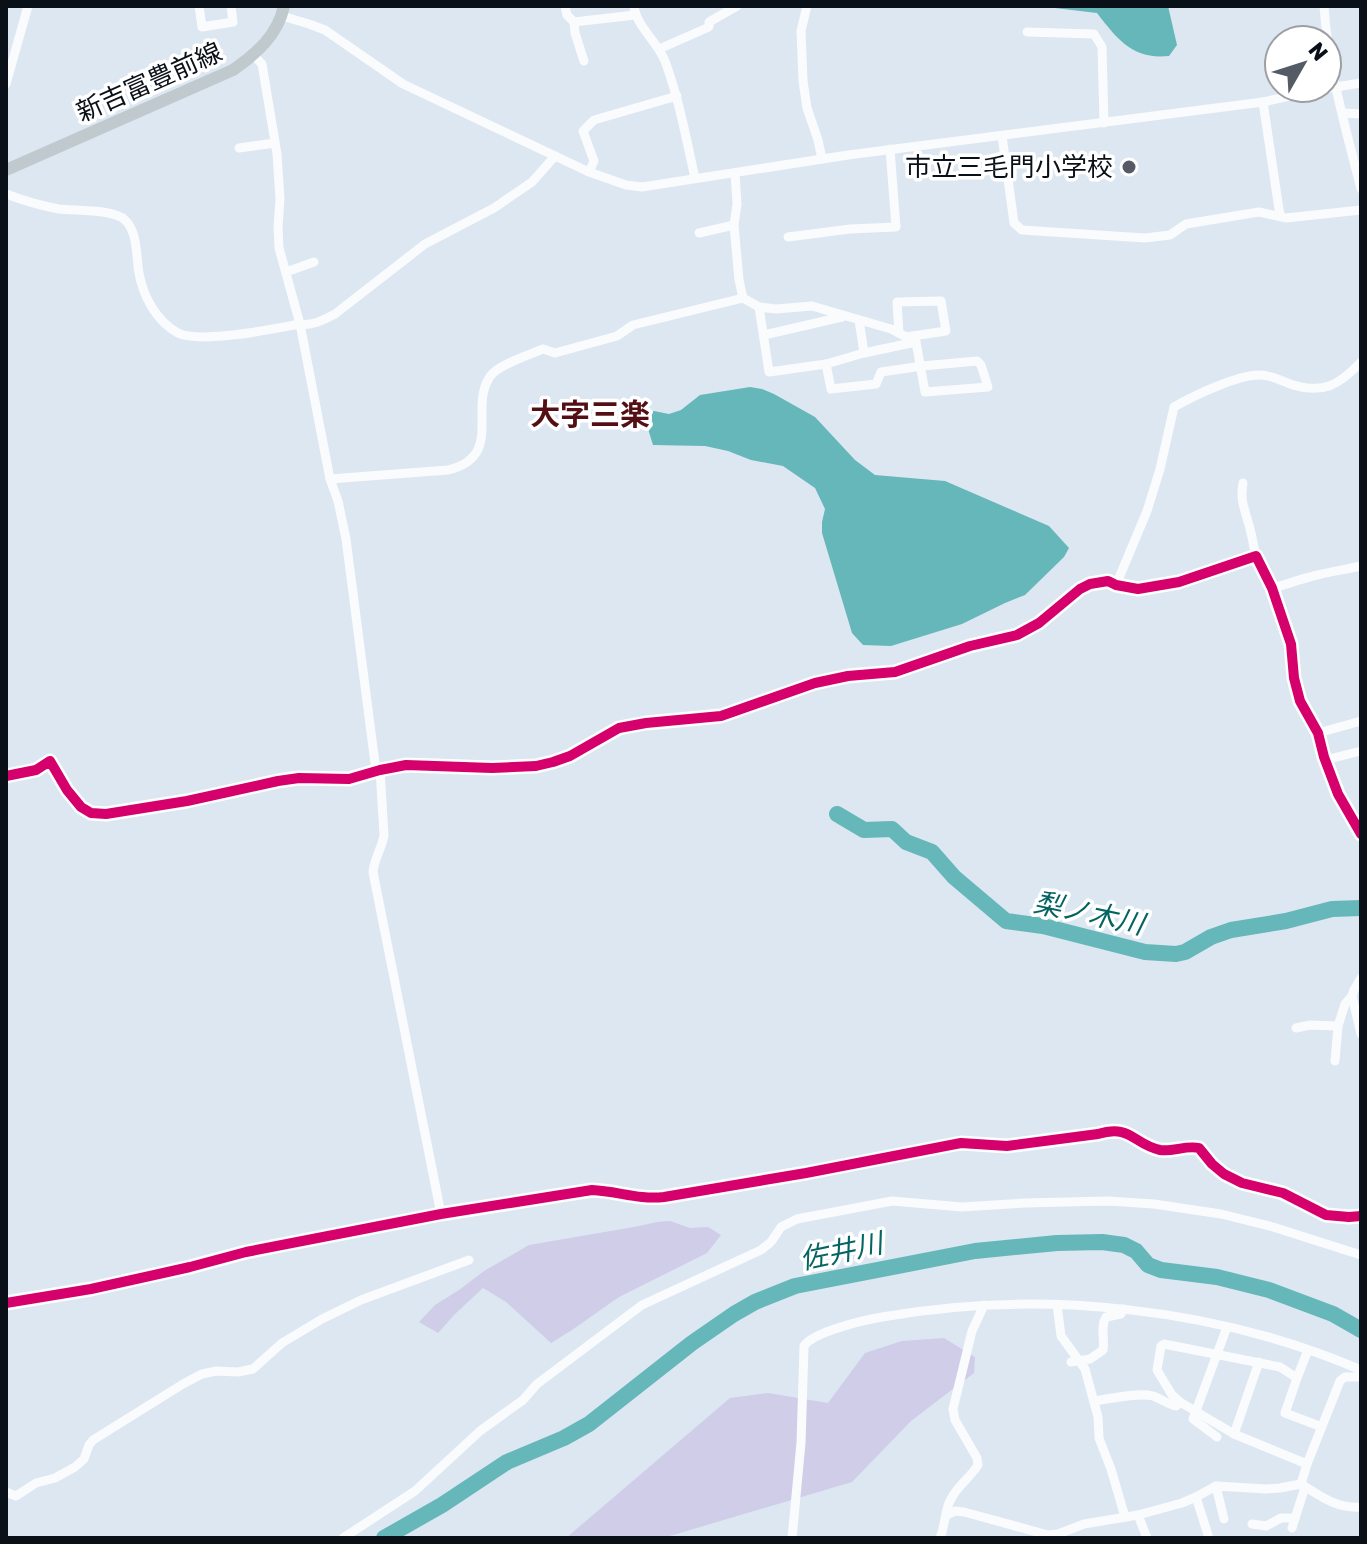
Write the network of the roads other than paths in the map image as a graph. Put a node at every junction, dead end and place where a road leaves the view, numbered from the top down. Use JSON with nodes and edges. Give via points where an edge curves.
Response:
{"nodes":[{"id":1,"x":28,"y":6,"type":"edge"},
{"id":2,"x":199,"y":6,"type":"edge"},
{"id":3,"x":231,"y":6,"type":"edge"},
{"id":4,"x":565,"y":6,"type":"edge"},
{"id":5,"x":737,"y":6,"type":"edge"},
{"id":6,"x":807,"y":6,"type":"edge"},
{"id":7,"x":283,"y":11,"type":"edge"},
{"id":8,"x":634,"y":11,"type":"edge"},
{"id":9,"x":574,"y":22,"type":"junction"},
{"id":10,"x":1027,"y":32,"type":"dead end"},
{"id":11,"x":659,"y":49,"type":"junction"},
{"id":12,"x":254,"y":56,"type":"junction"},
{"id":13,"x":584,"y":61,"type":"dead end"},
{"id":14,"x":6,"y":84,"type":"edge"},
{"id":15,"x":677,"y":96,"type":"junction"},
{"id":16,"x":1263,"y":102,"type":"edge"},
{"id":17,"x":1263,"y":104,"type":"edge"},
{"id":18,"x":1338,"y":104,"type":"edge"},
{"id":19,"x":1342,"y":113,"type":"junction"},
{"id":20,"x":1361,"y":114,"type":"edge"},
{"id":21,"x":1104,"y":123,"type":"junction"},
{"id":22,"x":1002,"y":136,"type":"junction"},
{"id":23,"x":275,"y":143,"type":"junction"},
{"id":24,"x":239,"y":148,"type":"dead end"},
{"id":25,"x":890,"y":149,"type":"junction"},
{"id":26,"x":555,"y":156,"type":"junction"},
{"id":27,"x":822,"y":159,"type":"junction"},
{"id":28,"x":6,"y":170,"type":"edge"},
{"id":29,"x":589,"y":172,"type":"junction"},
{"id":30,"x":735,"y":173,"type":"junction"},
{"id":31,"x":695,"y":178,"type":"junction"},
{"id":32,"x":1361,"y":189,"type":"edge"},
{"id":33,"x":6,"y":194,"type":"edge"},
{"id":34,"x":1361,"y":210,"type":"edge"},
{"id":35,"x":1280,"y":216,"type":"junction"},
{"id":36,"x":734,"y":225,"type":"junction"},
{"id":37,"x":699,"y":233,"type":"dead end"},
{"id":38,"x":788,"y":237,"type":"dead end"},
{"id":39,"x":314,"y":262,"type":"dead end"},
{"id":40,"x":286,"y":272,"type":"junction"},
{"id":41,"x":743,"y":298,"type":"junction"},
{"id":42,"x":759,"y":307,"type":"junction"},
{"id":43,"x":845,"y":317,"type":"junction"},
{"id":44,"x":859,"y":320,"type":"junction"},
{"id":45,"x":300,"y":324,"type":"junction"},
{"id":46,"x":764,"y":335,"type":"junction"},
{"id":47,"x":902,"y":335,"type":"junction"},
{"id":48,"x":916,"y":342,"type":"junction"},
{"id":49,"x":864,"y":353,"type":"junction"},
{"id":50,"x":1361,"y":362,"type":"edge"},
{"id":51,"x":826,"y":364,"type":"junction"},
{"id":52,"x":922,"y":366,"type":"junction"},
{"id":53,"x":330,"y":479,"type":"junction"},
{"id":54,"x":1243,"y":483,"type":"dead end"},
{"id":55,"x":1256,"y":556,"type":"junction"},
{"id":56,"x":1361,"y":566,"type":"edge"},
{"id":57,"x":1116,"y":585,"type":"junction"},
{"id":58,"x":1272,"y":588,"type":"junction"},
{"id":59,"x":1361,"y":721,"type":"edge"},
{"id":60,"x":1318,"y":733,"type":"junction"},
{"id":61,"x":1361,"y":751,"type":"edge"},
{"id":62,"x":1325,"y":760,"type":"junction"},
{"id":63,"x":378,"y":770,"type":"junction"},
{"id":64,"x":6,"y":776,"type":"edge"},
{"id":65,"x":1358,"y":822,"type":"edge"},
{"id":66,"x":1361,"y":834,"type":"edge"},
{"id":67,"x":1361,"y":978,"type":"edge"},
{"id":68,"x":1356,"y":1000,"type":"edge"},
{"id":69,"x":1338,"y":1026,"type":"junction"},
{"id":70,"x":1296,"y":1028,"type":"dead end"},
{"id":71,"x":1361,"y":1034,"type":"edge"},
{"id":72,"x":1335,"y":1061,"type":"dead end"},
{"id":73,"x":441,"y":1214,"type":"junction"},
{"id":74,"x":1361,"y":1216,"type":"edge"},
{"id":75,"x":1361,"y":1255,"type":"edge"},
{"id":76,"x":469,"y":1260,"type":"dead end"},
{"id":77,"x":6,"y":1303,"type":"edge"},
{"id":78,"x":984,"y":1305,"type":"junction"},
{"id":79,"x":1057,"y":1305,"type":"junction"},
{"id":80,"x":1123,"y":1309,"type":"junction"},
{"id":81,"x":1227,"y":1327,"type":"junction"},
{"id":82,"x":1308,"y":1350,"type":"junction"},
{"id":83,"x":1218,"y":1354,"type":"junction"},
{"id":84,"x":1074,"y":1361,"type":"junction"},
{"id":85,"x":1259,"y":1362,"type":"junction"},
{"id":86,"x":1361,"y":1370,"type":"edge"},
{"id":87,"x":1361,"y":1377,"type":"edge"},
{"id":88,"x":1297,"y":1378,"type":"junction"},
{"id":89,"x":1094,"y":1401,"type":"junction"},
{"id":90,"x":1180,"y":1402,"type":"junction"},
{"id":91,"x":1197,"y":1412,"type":"junction"},
{"id":92,"x":1322,"y":1427,"type":"junction"},
{"id":93,"x":1234,"y":1434,"type":"junction"},
{"id":94,"x":1217,"y":1437,"type":"dead end"},
{"id":95,"x":1307,"y":1464,"type":"junction"},
{"id":96,"x":1303,"y":1485,"type":"junction"},
{"id":97,"x":1216,"y":1486,"type":"junction"},
{"id":98,"x":6,"y":1492,"type":"edge"},
{"id":99,"x":1196,"y":1497,"type":"junction"},
{"id":100,"x":1361,"y":1507,"type":"edge"},
{"id":101,"x":947,"y":1515,"type":"junction"},
{"id":102,"x":1138,"y":1515,"type":"junction"},
{"id":103,"x":1125,"y":1517,"type":"junction"},
{"id":104,"x":1224,"y":1519,"type":"dead end"},
{"id":105,"x":1252,"y":1524,"type":"dead end"},
{"id":106,"x":1208,"y":1535,"type":"dead end"},
{"id":107,"x":343,"y":1538,"type":"edge"},
{"id":108,"x":792,"y":1538,"type":"edge"},
{"id":109,"x":940,"y":1538,"type":"edge"},
{"id":110,"x":1147,"y":1538,"type":"edge"}],
"edges":[{"from":1,"to":14,"type":"street"},
{"from":2,"to":3,"type":"street","via":[[202,27],[233,22]]},
{"from":4,"to":9,"type":"street"},
{"from":5,"to":11,"type":"street","via":[[709,27]]},
{"from":6,"to":27,"type":"street","via":[[801,31],[803,81]]},
{"from":7,"to":12,"type":"main road","name":"新吉富豊前線"},
{"from":7,"to":26,"type":"street","via":[[325,30],[403,84]]},
{"from":8,"to":9,"type":"street"},
{"from":8,"to":11,"type":"street"},
{"from":9,"to":13,"type":"street"},
{"from":10,"to":21,"type":"street","via":[[1094,34],[1102,47]]},
{"from":11,"to":15,"type":"street"},
{"from":12,"to":23,"type":"street","via":[[262,64]]},
{"from":12,"to":28,"type":"main road","name":"新吉富豊前線"},
{"from":15,"to":29,"type":"street","via":[[594,120],[583,131],[594,161]]},
{"from":15,"to":31,"type":"street"},
{"from":16,"to":21,"type":"street"},
{"from":17,"to":35,"type":"street"},
{"from":18,"to":19,"type":"street"},
{"from":19,"to":20,"type":"street"},
{"from":19,"to":32,"type":"street"},
{"from":21,"to":22,"type":"street"},
{"from":22,"to":25,"type":"street"},
{"from":22,"to":35,"type":"street","via":[[1014,223],[1022,230],[1145,238],[1170,235],[1186,224],[1259,212]]},
{"from":23,"to":24,"type":"street"},
{"from":23,"to":40,"type":"street","via":[[279,248]]},
{"from":25,"to":27,"type":"street"},
{"from":25,"to":38,"type":"street","via":[[896,227]]},
{"from":26,"to":29,"type":"street"},
{"from":26,"to":45,"type":"street","via":[[532,182],[425,244],[335,314]]},
{"from":27,"to":30,"type":"street"},
{"from":29,"to":31,"type":"street","via":[[642,187]]},
{"from":30,"to":31,"type":"street"},
{"from":30,"to":36,"type":"street"},
{"from":33,"to":45,"type":"street","via":[[123,218],[134,237],[150,305],[182,334],[247,333]]},
{"from":34,"to":35,"type":"street"},
{"from":36,"to":37,"type":"street"},
{"from":36,"to":41,"type":"street"},
{"from":39,"to":40,"type":"street"},
{"from":40,"to":45,"type":"street"},
{"from":41,"to":42,"type":"street"},
{"from":41,"to":53,"type":"street","via":[[633,325],[617,336],[555,353],[543,349],[497,370],[483,394],[482,441],[462,465]]},
{"from":42,"to":43,"type":"street","via":[[812,306]]},
{"from":42,"to":46,"type":"street"},
{"from":43,"to":44,"type":"street"},
{"from":43,"to":46,"type":"street"},
{"from":44,"to":47,"type":"street"},
{"from":44,"to":49,"type":"street"},
{"from":45,"to":53,"type":"street"},
{"from":46,"to":51,"type":"street","via":[[769,372]]},
{"from":47,"to":47,"type":"street","via":[[946,331],[941,301],[897,302]]},
{"from":47,"to":48,"type":"street"},
{"from":48,"to":49,"type":"street"},
{"from":48,"to":52,"type":"street"},
{"from":49,"to":51,"type":"street"},
{"from":50,"to":57,"type":"street","via":[[1332,386],[1313,388],[1264,375],[1244,376],[1174,407],[1147,511]]},
{"from":51,"to":52,"type":"street","via":[[831,389],[876,384],[881,372]]},
{"from":52,"to":52,"type":"street","via":[[977,361],[988,387],[925,392]]},
{"from":53,"to":63,"type":"street","via":[[346,539]]},
{"from":54,"to":55,"type":"street","via":[[1243,509]]},
{"from":55,"to":57,"type":"street","via":[[1179,582],[1138,589]]},
{"from":55,"to":58,"type":"street"},
{"from":56,"to":58,"type":"street"},
{"from":57,"to":63,"type":"street","via":[[1108,581],[1085,586],[1017,635],[895,672],[815,683],[721,716],[619,728],[553,762]]},
{"from":58,"to":60,"type":"street","via":[[1291,644],[1300,701]]},
{"from":59,"to":60,"type":"street"},
{"from":60,"to":62,"type":"street"},
{"from":61,"to":62,"type":"street"},
{"from":62,"to":65,"type":"street","via":[[1338,794]]},
{"from":63,"to":64,"type":"street","via":[[349,779],[278,781],[106,814],[81,807],[50,761],[36,770]]},
{"from":63,"to":73,"type":"street","via":[[384,835],[373,872]]},
{"from":65,"to":66,"type":"street"},
{"from":67,"to":68,"type":"street","via":[[1354,990]]},
{"from":68,"to":69,"type":"street","via":[[1345,1004]]},
{"from":68,"to":71,"type":"street"},
{"from":69,"to":70,"type":"street"},
{"from":69,"to":72,"type":"street"},
{"from":73,"to":74,"type":"street","via":[[592,1190],[664,1197],[961,1143],[1007,1146],[1117,1130],[1160,1149],[1199,1148],[1230,1178],[1283,1193],[1326,1215]]},
{"from":73,"to":77,"type":"street"},
{"from":75,"to":107,"type":"street","via":[[1260,1224],[1154,1204],[962,1207],[892,1201],[797,1219],[781,1227],[761,1250],[642,1305],[537,1384],[415,1491]]},
{"from":76,"to":98,"type":"street","via":[[322,1319],[282,1343],[253,1369],[202,1374],[93,1440],[70,1471],[16,1496]]},
{"from":78,"to":79,"type":"street"},
{"from":78,"to":101,"type":"street","via":[[972,1331],[953,1409],[978,1465],[952,1497]]},
{"from":78,"to":108,"type":"street","via":[[862,1320],[806,1343]]},
{"from":79,"to":80,"type":"street"},
{"from":79,"to":84,"type":"street","via":[[1061,1336]]},
{"from":80,"to":81,"type":"street"},
{"from":80,"to":84,"type":"street","via":[[1103,1321],[1103,1350]]},
{"from":81,"to":82,"type":"street"},
{"from":81,"to":83,"type":"street"},
{"from":82,"to":86,"type":"street"},
{"from":82,"to":88,"type":"street"},
{"from":83,"to":85,"type":"street"},
{"from":83,"to":90,"type":"street","via":[[1161,1346],[1157,1370]]},
{"from":83,"to":91,"type":"street"},
{"from":84,"to":89,"type":"street","via":[[1085,1369]]},
{"from":85,"to":88,"type":"street"},
{"from":85,"to":93,"type":"street"},
{"from":87,"to":92,"type":"street","via":[[1340,1381]]},
{"from":88,"to":92,"type":"street","via":[[1285,1413]]},
{"from":89,"to":90,"type":"street","via":[[1149,1395],[1173,1407]]},
{"from":89,"to":103,"type":"street","via":[[1099,1438]]},
{"from":90,"to":91,"type":"street"},
{"from":91,"to":93,"type":"street"},
{"from":91,"to":94,"type":"street","via":[[1193,1419]]},
{"from":92,"to":95,"type":"street"},
{"from":93,"to":95,"type":"street"},
{"from":95,"to":96,"type":"street"},
{"from":96,"to":97,"type":"street"},
{"from":96,"to":100,"type":"street","via":[[1336,1505]]},
{"from":96,"to":105,"type":"street","via":[[1293,1523],[1281,1518],[1266,1526]]},
{"from":97,"to":99,"type":"street"},
{"from":97,"to":104,"type":"street"},
{"from":99,"to":102,"type":"street"},
{"from":99,"to":106,"type":"street"},
{"from":101,"to":103,"type":"street","via":[[964,1512],[1048,1535]]},
{"from":101,"to":109,"type":"street"},
{"from":102,"to":103,"type":"street"},
{"from":102,"to":110,"type":"street"}]}
